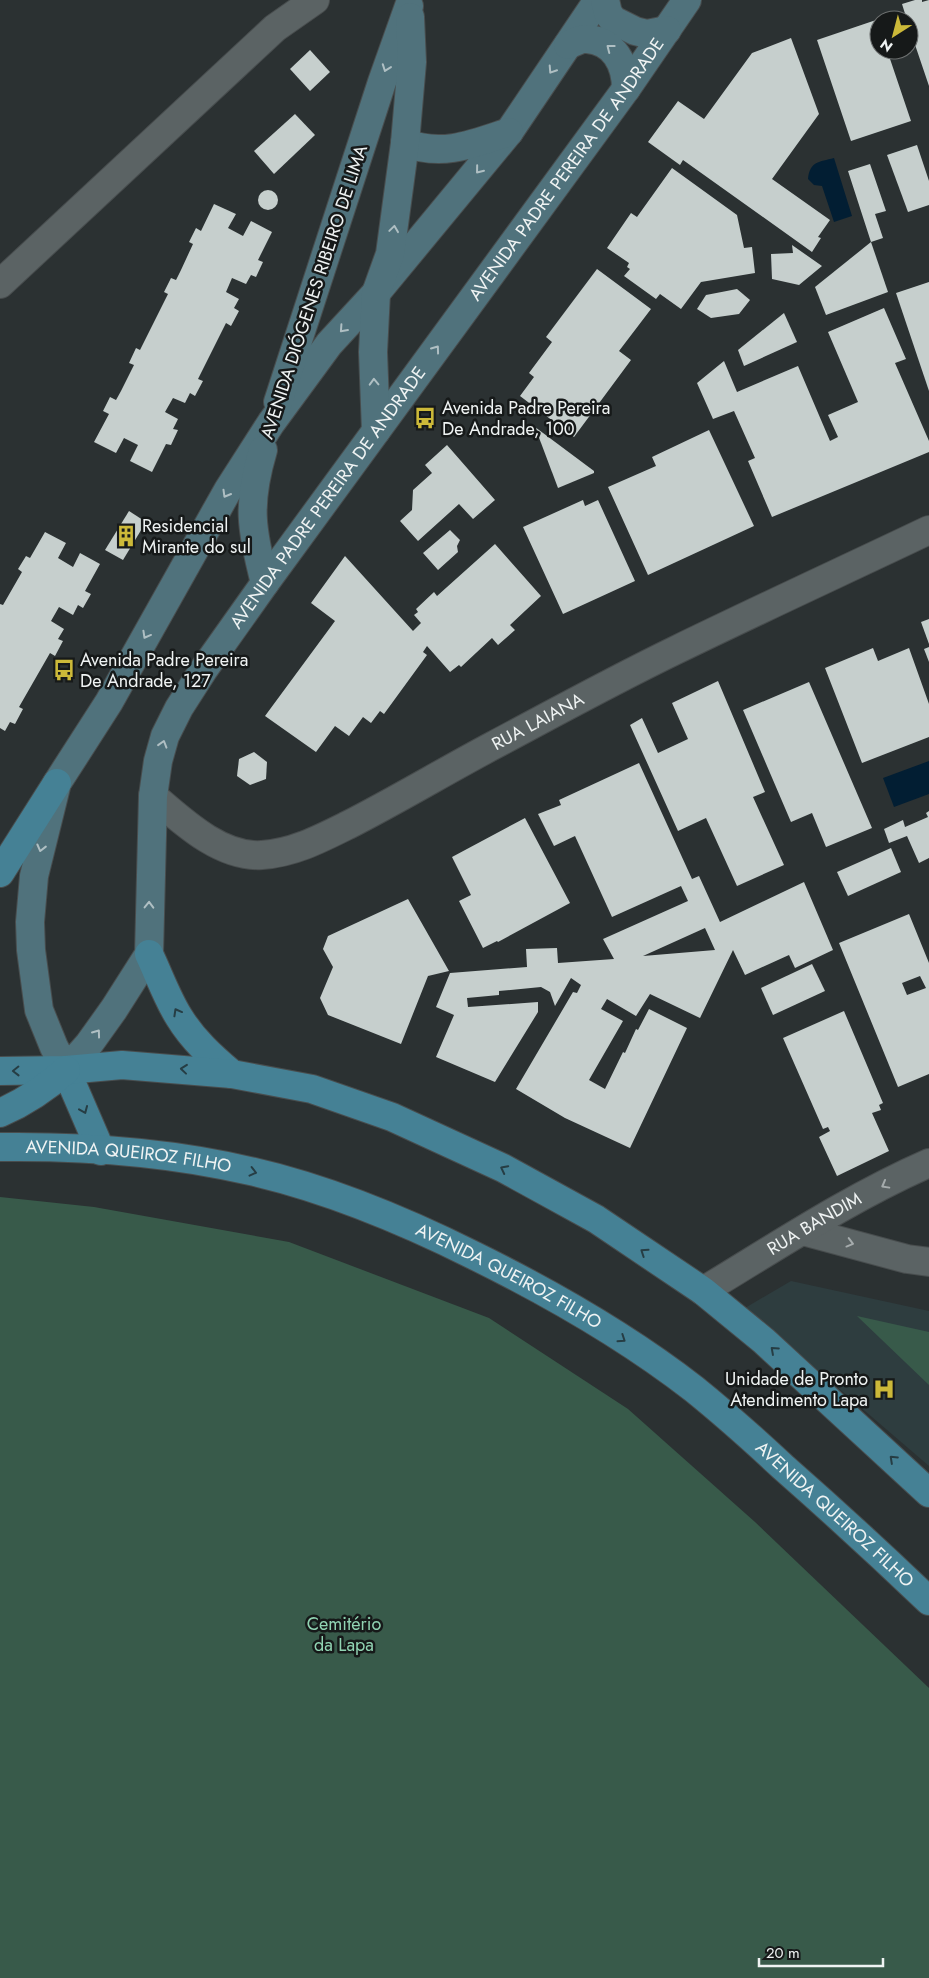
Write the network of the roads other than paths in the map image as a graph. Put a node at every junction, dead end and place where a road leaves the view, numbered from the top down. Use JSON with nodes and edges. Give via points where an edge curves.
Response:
{"nodes":[{"id":1,"x":315,"y":0,"type":"edge"},
{"id":2,"x":598,"y":0,"type":"edge"},
{"id":3,"x":605,"y":0,"type":"edge"},
{"id":4,"x":687,"y":0,"type":"edge"},
{"id":5,"x":408,"y":3,"type":"edge"},
{"id":6,"x":667,"y":30,"type":"junction"},
{"id":7,"x":568,"y":45,"type":"junction"},
{"id":8,"x":626,"y":89,"type":"junction"},
{"id":9,"x":509,"y":132,"type":"junction"},
{"id":10,"x":405,"y":143,"type":"junction"},
{"id":11,"x":0,"y":284,"type":"edge"},
{"id":12,"x":376,"y":293,"type":"junction"},
{"id":13,"x":271,"y":423,"type":"junction"},
{"id":14,"x":376,"y":431,"type":"junction"},
{"id":15,"x":929,"y":530,"type":"edge"},
{"id":16,"x":265,"y":583,"type":"junction"},
{"id":17,"x":57,"y":783,"type":"junction"},
{"id":18,"x":153,"y":796,"type":"junction"},
{"id":19,"x":0,"y":873,"type":"edge"},
{"id":20,"x":149,"y":954,"type":"junction"},
{"id":21,"x":66,"y":1070,"type":"junction"},
{"id":22,"x":0,"y":1071,"type":"edge"},
{"id":23,"x":232,"y":1074,"type":"junction"},
{"id":24,"x":0,"y":1113,"type":"edge"},
{"id":25,"x":0,"y":1146,"type":"edge"},
{"id":26,"x":101,"y":1151,"type":"junction"},
{"id":27,"x":929,"y":1163,"type":"edge"},
{"id":28,"x":803,"y":1231,"type":"junction"},
{"id":29,"x":929,"y":1262,"type":"edge"},
{"id":30,"x":704,"y":1291,"type":"junction"},
{"id":31,"x":929,"y":1493,"type":"edge"},
{"id":32,"x":929,"y":1601,"type":"edge"}],
"edges":[{"from":1,"to":11,"type":"street","via":[[275,28]]},
{"from":2,"to":7,"type":"main road"},
{"from":3,"to":6,"type":"main road","via":[[613,20],[634,31],[647,34]]},
{"from":4,"to":6,"type":"main road","name":"AVENIDA PADRE PEREIRA DE ANDRADE"},
{"from":5,"to":10,"type":"main road","name":"AVENIDA DIÓGENES RIBEIRO DE LIMA","via":[[412,62]]},
{"from":5,"to":13,"type":"main road","name":"AVENIDA DIÓGENES RIBEIRO DE LIMA","one_way":true},
{"from":6,"to":8,"type":"main road","name":"AVENIDA PADRE PEREIRA DE ANDRADE"},
{"from":8,"to":7,"type":"main road","one_way":true,"via":[[623,65],[616,52],[601,42],[585,38]]},
{"from":7,"to":9,"type":"main road","one_way":true},
{"from":14,"to":8,"type":"main road","name":"AVENIDA PADRE PEREIRA DE ANDRADE","one_way":true},
{"from":9,"to":10,"type":"main road","via":[[477,143],[443,149],[419,148]]},
{"from":9,"to":12,"type":"main road","one_way":true},
{"from":12,"to":10,"type":"main road","name":"AVENIDA DIÓGENES RIBEIRO DE LIMA","one_way":true,"via":[[390,254]]},
{"from":12,"to":13,"type":"main road","one_way":true,"via":[[329,344]]},
{"from":14,"to":12,"type":"main road","name":"AVENIDA DIÓGENES RIBEIRO DE LIMA","one_way":true,"via":[[373,352]]},
{"from":13,"to":16,"type":"main road","name":"AVENIDA DIÓGENES RIBEIRO DE LIMA","via":[[251,504],[252,526]]},
{"from":13,"to":17,"type":"main road","one_way":true,"via":[[228,490],[109,702]]},
{"from":14,"to":16,"type":"main road","name":"AVENIDA PADRE PEREIRA DE ANDRADE"},
{"from":15,"to":18,"type":"street","name":"RUA LAIANA","via":[[674,651],[368,815],[314,842],[285,852],[260,856],[240,853],[187,825]]},
{"from":18,"to":16,"type":"main road","name":"AVENIDA PADRE PEREIRA DE ANDRADE","one_way":true,"via":[[165,736],[204,669]]},
{"from":17,"to":19,"type":"main road"},
{"from":17,"to":21,"type":"main road","one_way":true,"via":[[34,876],[30,950],[39,1010]]},
{"from":20,"to":18,"type":"main road","name":"AVENIDA PADRE PEREIRA DE ANDRADE","one_way":true},
{"from":21,"to":20,"type":"main road","one_way":true,"via":[[89,1044]]},
{"from":23,"to":20,"type":"main road","one_way":true,"via":[[201,1047],[186,1028]]},
{"from":21,"to":22,"type":"main road","one_way":true},
{"from":23,"to":21,"type":"main road","one_way":true,"via":[[122,1065]]},
{"from":21,"to":24,"type":"main road","via":[[45,1089]]},
{"from":21,"to":26,"type":"main road","one_way":true},
{"from":30,"to":23,"type":"main road","one_way":true,"via":[[596,1219],[477,1156],[392,1117],[312,1090]]},
{"from":25,"to":26,"type":"main road","name":"AVENIDA QUEIROZ FILHO"},
{"from":26,"to":32,"type":"main road","name":"AVENIDA QUEIROZ FILHO","one_way":true,"via":[[177,1158],[250,1170],[330,1193],[413,1225],[522,1279],[604,1326],[696,1390]]},
{"from":27,"to":28,"type":"street","name":"RUA BANDIM","one_way":true},
{"from":28,"to":29,"type":"street","one_way":true},
{"from":28,"to":30,"type":"street","name":"RUA BANDIM"},
{"from":31,"to":30,"type":"main road","one_way":true,"via":[[764,1341]]}]}
